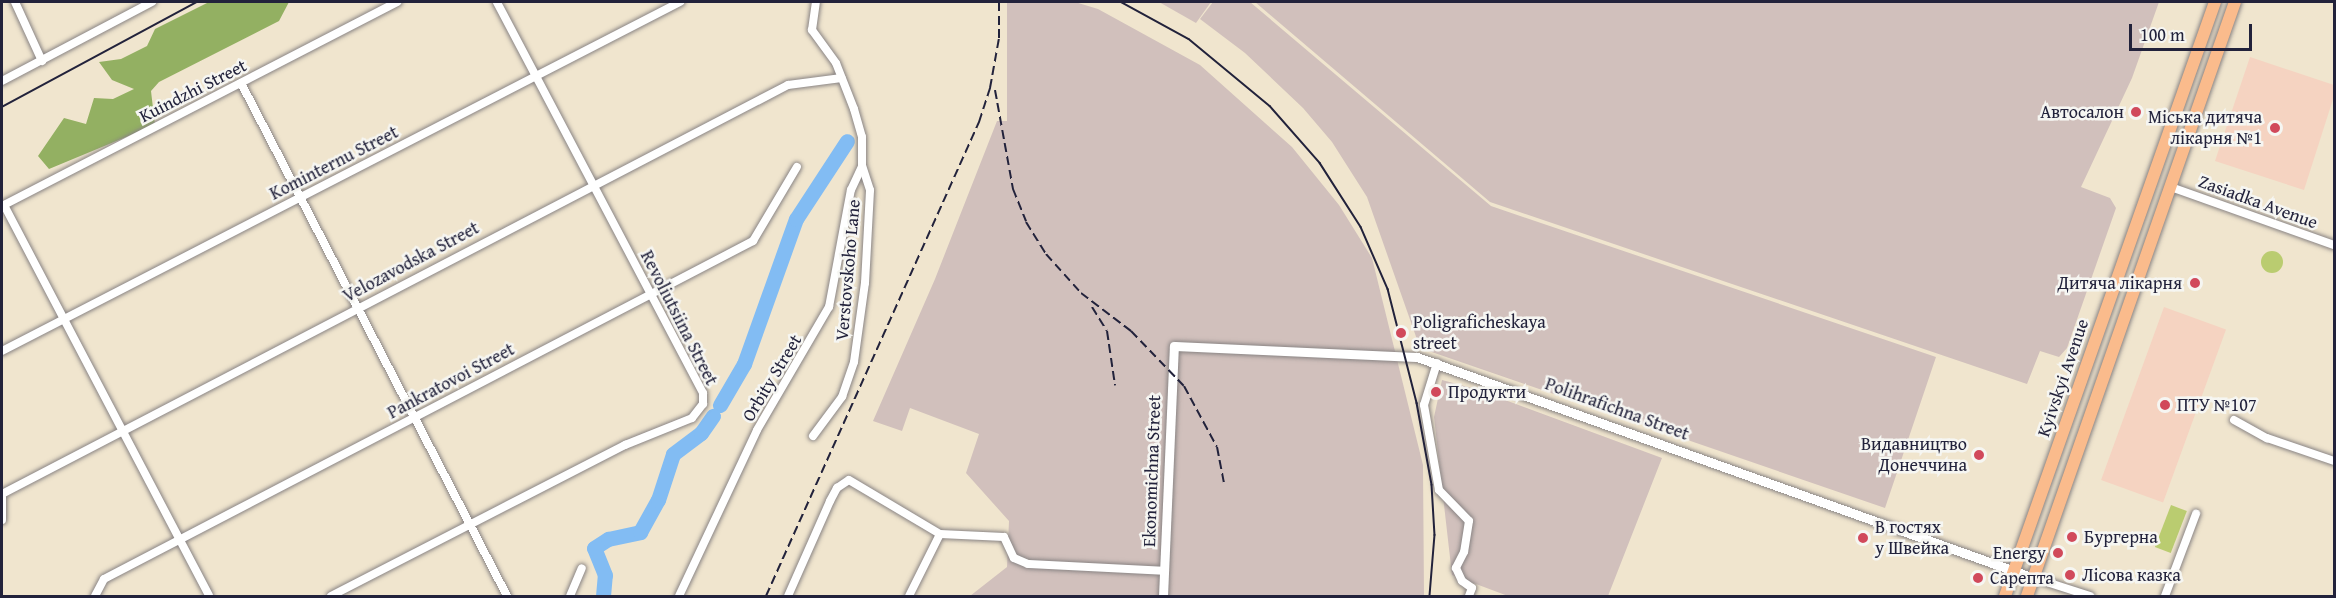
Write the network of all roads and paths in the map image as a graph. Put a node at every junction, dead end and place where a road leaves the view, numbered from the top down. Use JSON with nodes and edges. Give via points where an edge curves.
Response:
{"nodes":[{"id":1,"x":15,"y":2,"type":"edge"},
{"id":2,"x":152,"y":2,"type":"edge"},
{"id":3,"x":397,"y":2,"type":"edge"},
{"id":4,"x":497,"y":2,"type":"edge"},
{"id":5,"x":680,"y":2,"type":"edge"},
{"id":6,"x":816,"y":2,"type":"edge"},
{"id":7,"x":2215,"y":2,"type":"edge"},
{"id":8,"x":2235,"y":2,"type":"edge"},
{"id":9,"x":42,"y":61,"type":"junction"},
{"id":10,"x":535,"y":76,"type":"junction"},
{"id":11,"x":842,"y":78,"type":"junction"},
{"id":12,"x":2,"y":81,"type":"edge"},
{"id":13,"x":241,"y":83,"type":"junction"},
{"id":14,"x":862,"y":166,"type":"junction"},
{"id":15,"x":796,"y":167,"type":"dead end"},
{"id":16,"x":593,"y":184,"type":"junction"},
{"id":17,"x":2171,"y":188,"type":"junction"},
{"id":18,"x":299,"y":197,"type":"junction"},
{"id":19,"x":3,"y":206,"type":"edge"},
{"id":20,"x":2334,"y":245,"type":"edge"},
{"id":21,"x":650,"y":293,"type":"junction"},
{"id":22,"x":357,"y":307,"type":"junction"},
{"id":23,"x":63,"y":319,"type":"junction"},
{"id":24,"x":1174,"y":346,"type":"joint"},
{"id":25,"x":2,"y":351,"type":"edge"},
{"id":26,"x":1437,"y":363,"type":"junction"},
{"id":27,"x":414,"y":417,"type":"junction"},
{"id":28,"x":2234,"y":420,"type":"dead end"},
{"id":29,"x":122,"y":431,"type":"junction"},
{"id":30,"x":813,"y":436,"type":"dead end"},
{"id":31,"x":2334,"y":462,"type":"edge"},
{"id":32,"x":2,"y":496,"type":"edge"},
{"id":33,"x":2196,"y":514,"type":"dead end"},
{"id":34,"x":2,"y":520,"type":"edge"},
{"id":35,"x":471,"y":524,"type":"junction"},
{"id":36,"x":940,"y":534,"type":"junction"},
{"id":37,"x":179,"y":540,"type":"junction"},
{"id":38,"x":582,"y":568,"type":"dead end"},
{"id":39,"x":1164,"y":571,"type":"junction"},
{"id":40,"x":2015,"y":571,"type":"junction"},
{"id":41,"x":2034,"y":578,"type":"junction"},
{"id":42,"x":95,"y":597,"type":"edge"},
{"id":43,"x":209,"y":597,"type":"edge"},
{"id":44,"x":331,"y":597,"type":"edge"},
{"id":45,"x":507,"y":597,"type":"edge"},
{"id":46,"x":570,"y":597,"type":"edge"},
{"id":47,"x":679,"y":597,"type":"edge"},
{"id":48,"x":788,"y":597,"type":"edge"},
{"id":49,"x":909,"y":597,"type":"edge"},
{"id":50,"x":1163,"y":597,"type":"edge"},
{"id":51,"x":1469,"y":597,"type":"edge"},
{"id":52,"x":2005,"y":597,"type":"edge"},
{"id":53,"x":2027,"y":597,"type":"edge"},
{"id":54,"x":2090,"y":597,"type":"edge"},
{"id":55,"x":2165,"y":597,"type":"edge"}],
"edges":[{"from":1,"to":9,"type":"street"},
{"from":2,"to":9,"type":"street"},
{"from":3,"to":13,"type":"street","name":"Kuindzhi Street"},
{"from":4,"to":10,"type":"street","name":"Revoliutsiina Street"},
{"from":5,"to":10,"type":"street","name":"Kominternu Street"},
{"from":6,"to":11,"type":"street","name":"Verstovskoho Lane","via":[[812,30]]},
{"from":7,"to":40,"type":"main road","name":"Kyivskyi Avenue"},
{"from":8,"to":17,"type":"main road"},
{"from":9,"to":12,"type":"street"},
{"from":10,"to":16,"type":"street","name":"Revoliutsiina Street"},
{"from":10,"to":18,"type":"street","name":"Kominternu Street"},
{"from":11,"to":14,"type":"street","name":"Verstovskoho Lane","via":[[862,137]]},
{"from":11,"to":16,"type":"street","name":"Velozavodska Street","via":[[788,85]]},
{"from":13,"to":18,"type":"street"},
{"from":13,"to":19,"type":"street","name":"Kuindzhi Street"},
{"from":14,"to":30,"type":"street","name":"Verstovskoho Lane","via":[[870,190],[865,283],[854,362],[842,397]]},
{"from":14,"to":47,"type":"street","name":"Orbity Street","via":[[851,190],[829,308],[757,430]]},
{"from":15,"to":21,"type":"street","name":"Pankratovoi Street","via":[[753,241]]},
{"from":16,"to":21,"type":"street","name":"Revoliutsiina Street"},
{"from":16,"to":22,"type":"street","name":"Velozavodska Street"},
{"from":17,"to":20,"type":"street","name":"Zasiadka Avenue"},
{"from":17,"to":41,"type":"main road"},
{"from":18,"to":22,"type":"street"},
{"from":18,"to":23,"type":"street","name":"Kominternu Street"},
{"from":19,"to":23,"type":"street"},
{"from":21,"to":27,"type":"street","name":"Pankratovoi Street"},
{"from":21,"to":35,"type":"street","name":"Revoliutsiina Street","via":[[703,393],[700,410],[692,418],[625,445]]},
{"from":22,"to":27,"type":"street"},
{"from":22,"to":29,"type":"street","name":"Velozavodska Street"},
{"from":23,"to":25,"type":"street","name":"Kominternu Street"},
{"from":23,"to":29,"type":"street"},
{"from":24,"to":26,"type":"street","name":"Polihrafichna Street","via":[[1406,356]]},
{"from":24,"to":39,"type":"street","name":"Ekonomichna Street"},
{"from":26,"to":40,"type":"street","name":"Polihrafichna Street"},
{"from":26,"to":51,"type":"street","via":[[1424,405],[1439,490],[1469,520],[1456,568],[1461,581],[1472,588]]},
{"from":27,"to":35,"type":"street"},
{"from":27,"to":37,"type":"street","name":"Pankratovoi Street"},
{"from":28,"to":31,"type":"street","via":[[2267,438]]},
{"from":29,"to":32,"type":"street","name":"Velozavodska Street"},
{"from":29,"to":37,"type":"street"},
{"from":32,"to":34,"type":"street"},
{"from":33,"to":55,"type":"street"},
{"from":35,"to":44,"type":"street","name":"Revoliutsiina Street"},
{"from":35,"to":45,"type":"street"},
{"from":36,"to":39,"type":"street","via":[[1004,537],[1014,558],[1028,564]]},
{"from":36,"to":48,"type":"street","via":[[860,485],[845,481],[830,501]]},
{"from":36,"to":49,"type":"street"},
{"from":37,"to":42,"type":"street","name":"Pankratovoi Street","via":[[104,579]]},
{"from":37,"to":43,"type":"street"},
{"from":38,"to":46,"type":"street"},
{"from":39,"to":50,"type":"street","name":"Ekonomichna Street"},
{"from":40,"to":41,"type":"street","name":"Polihrafichna Street"},
{"from":40,"to":52,"type":"main road","name":"Kyivskyi Avenue"},
{"from":41,"to":53,"type":"main road"},
{"from":41,"to":54,"type":"street"}]}
